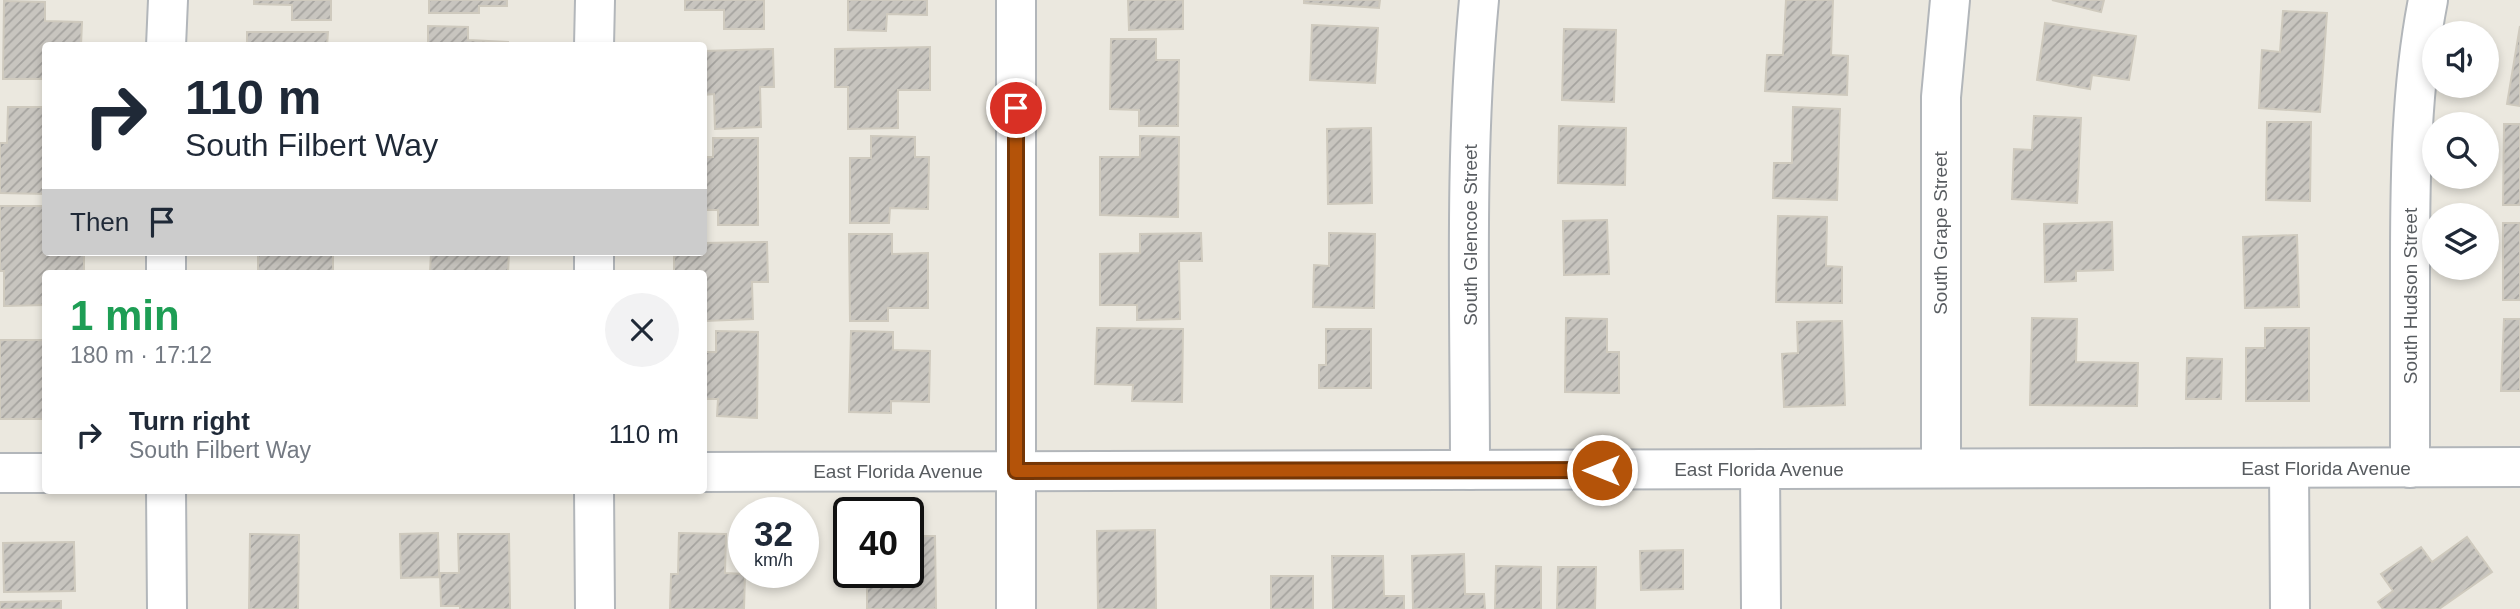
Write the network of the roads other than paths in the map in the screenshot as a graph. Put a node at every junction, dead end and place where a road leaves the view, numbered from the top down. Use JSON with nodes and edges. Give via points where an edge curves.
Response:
{"nodes":[{"id":1,"x":168,"y":0,"type":"edge"},
{"id":2,"x":595,"y":0,"type":"edge"},
{"id":3,"x":1016,"y":0,"type":"edge"},
{"id":4,"x":1479,"y":0,"type":"edge"},
{"id":5,"x":1950,"y":0,"type":"edge"},
{"id":6,"x":2428,"y":0,"type":"edge"},
{"id":7,"x":166,"y":42,"type":"edge"},
{"id":8,"x":594,"y":42,"type":"edge"},
{"id":9,"x":1941,"y":467,"type":"junction"},
{"id":10,"x":2410,"y":467,"type":"junction"},
{"id":11,"x":2520,"y":467,"type":"edge"},
{"id":12,"x":2289,"y":468,"type":"junction"},
{"id":13,"x":1760,"y":469,"type":"junction"},
{"id":14,"x":1470,"y":470,"type":"junction"},
{"id":15,"x":1016,"y":471,"type":"junction"},
{"id":16,"x":707,"y":472,"type":"edge"},
{"id":17,"x":0,"y":473,"type":"edge"},
{"id":18,"x":42,"y":473,"type":"edge"},
{"id":19,"x":166,"y":494,"type":"edge"},
{"id":20,"x":594,"y":494,"type":"edge"},
{"id":21,"x":167,"y":609,"type":"edge"},
{"id":22,"x":596,"y":609,"type":"edge"},
{"id":23,"x":1016,"y":609,"type":"edge"},
{"id":24,"x":1762,"y":609,"type":"edge"},
{"id":25,"x":2290,"y":609,"type":"edge"}],
"edges":[{"from":1,"to":7,"type":"street"},
{"from":2,"to":8,"type":"street"},
{"from":3,"to":15,"type":"street"},
{"from":4,"to":14,"type":"street","name":"South Glencoe Street","via":[[1469,169]]},
{"from":5,"to":9,"type":"street","name":"South Grape Street","via":[[1940,121]]},
{"from":6,"to":10,"type":"street","name":"South Hudson Street","via":[[2413,114]]},
{"from":9,"to":12,"type":"street","name":"East Florida Avenue"},
{"from":9,"to":13,"type":"street","name":"East Florida Avenue"},
{"from":10,"to":11,"type":"street","name":"East Florida Avenue"},
{"from":10,"to":12,"type":"street","name":"East Florida Avenue"},
{"from":12,"to":25,"type":"street"},
{"from":13,"to":14,"type":"street","name":"East Florida Avenue"},
{"from":13,"to":24,"type":"street"},
{"from":14,"to":15,"type":"street","name":"East Florida Avenue"},
{"from":15,"to":16,"type":"street","name":"East Florida Avenue"},
{"from":15,"to":23,"type":"street"},
{"from":17,"to":18,"type":"street"},
{"from":19,"to":21,"type":"street"},
{"from":20,"to":22,"type":"street"}]}
